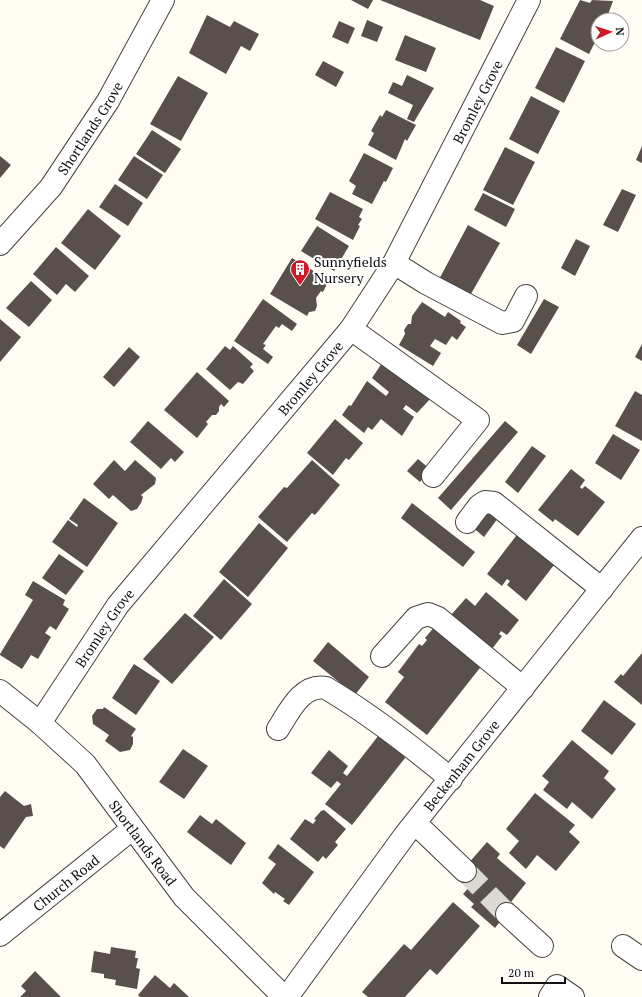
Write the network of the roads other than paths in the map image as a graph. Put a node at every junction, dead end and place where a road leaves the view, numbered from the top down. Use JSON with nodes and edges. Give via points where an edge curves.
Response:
{"nodes":[{"id":1,"x":163,"y":0,"type":"edge"},
{"id":2,"x":529,"y":0,"type":"edge"},
{"id":3,"x":2,"y":237,"type":"edge"},
{"id":4,"x":394,"y":263,"type":"junction"},
{"id":5,"x":526,"y":296,"type":"dead end"},
{"id":6,"x":351,"y":329,"type":"junction"},
{"id":7,"x":433,"y":476,"type":"dead end"},
{"id":8,"x":467,"y":522,"type":"dead end"},
{"id":9,"x":642,"y":538,"type":"edge"},
{"id":10,"x":602,"y":589,"type":"junction"},
{"id":11,"x":382,"y":656,"type":"dead end"},
{"id":12,"x":523,"y":688,"type":"junction"},
{"id":13,"x":0,"y":691,"type":"edge"},
{"id":14,"x":40,"y":723,"type":"junction"},
{"id":15,"x":278,"y":729,"type":"dead end"},
{"id":16,"x":451,"y":779,"type":"junction"},
{"id":17,"x":415,"y":823,"type":"junction"},
{"id":18,"x":132,"y":830,"type":"junction"},
{"id":19,"x":465,"y":871,"type":"tunnel mouth"},
{"id":20,"x":508,"y":914,"type":"tunnel mouth"},
{"id":21,"x":0,"y":935,"type":"edge"},
{"id":22,"x":542,"y":946,"type":"dead end"},
{"id":23,"x":623,"y":946,"type":"dead end"},
{"id":24,"x":642,"y":959,"type":"edge"},
{"id":25,"x":284,"y":997,"type":"edge"},
{"id":26,"x":287,"y":997,"type":"edge"},
{"id":27,"x":550,"y":997,"type":"edge"},
{"id":28,"x":573,"y":997,"type":"edge"}],
"edges":[{"from":1,"to":3,"type":"street","name":"Shortlands Grove","via":[[104,107],[51,187]]},
{"from":2,"to":4,"type":"street","name":"Bromley Grove"},
{"from":4,"to":5,"type":"street","via":[[502,323],[513,321]]},
{"from":4,"to":6,"type":"street","name":"Bromley Grove"},
{"from":6,"to":7,"type":"street","via":[[478,420]]},
{"from":6,"to":14,"type":"street","name":"Bromley Grove","via":[[118,605]]},
{"from":8,"to":10,"type":"street","via":[[479,506],[485,502],[494,503]]},
{"from":9,"to":10,"type":"street","name":"Beckenham Grove"},
{"from":10,"to":12,"type":"street","name":"Beckenham Grove"},
{"from":11,"to":12,"type":"street","via":[[416,618],[428,614],[438,618]]},
{"from":12,"to":16,"type":"street","name":"Beckenham Grove"},
{"from":13,"to":14,"type":"street","name":"Shortlands Road"},
{"from":14,"to":18,"type":"street","name":"Shortlands Road","via":[[85,764]]},
{"from":15,"to":16,"type":"street","via":[[303,694],[318,686],[326,688],[371,717]]},
{"from":16,"to":17,"type":"street","name":"Beckenham Grove"},
{"from":17,"to":19,"type":"street"},
{"from":17,"to":26,"type":"street","name":"Beckenham Grove"},
{"from":18,"to":21,"type":"street","name":"Church Road"},
{"from":18,"to":25,"type":"street","name":"Shortlands Road","via":[[184,897]]},
{"from":20,"to":22,"type":"street"},
{"from":23,"to":24,"type":"street"},
{"from":27,"to":28,"type":"street","via":[[557,986]]}]}
